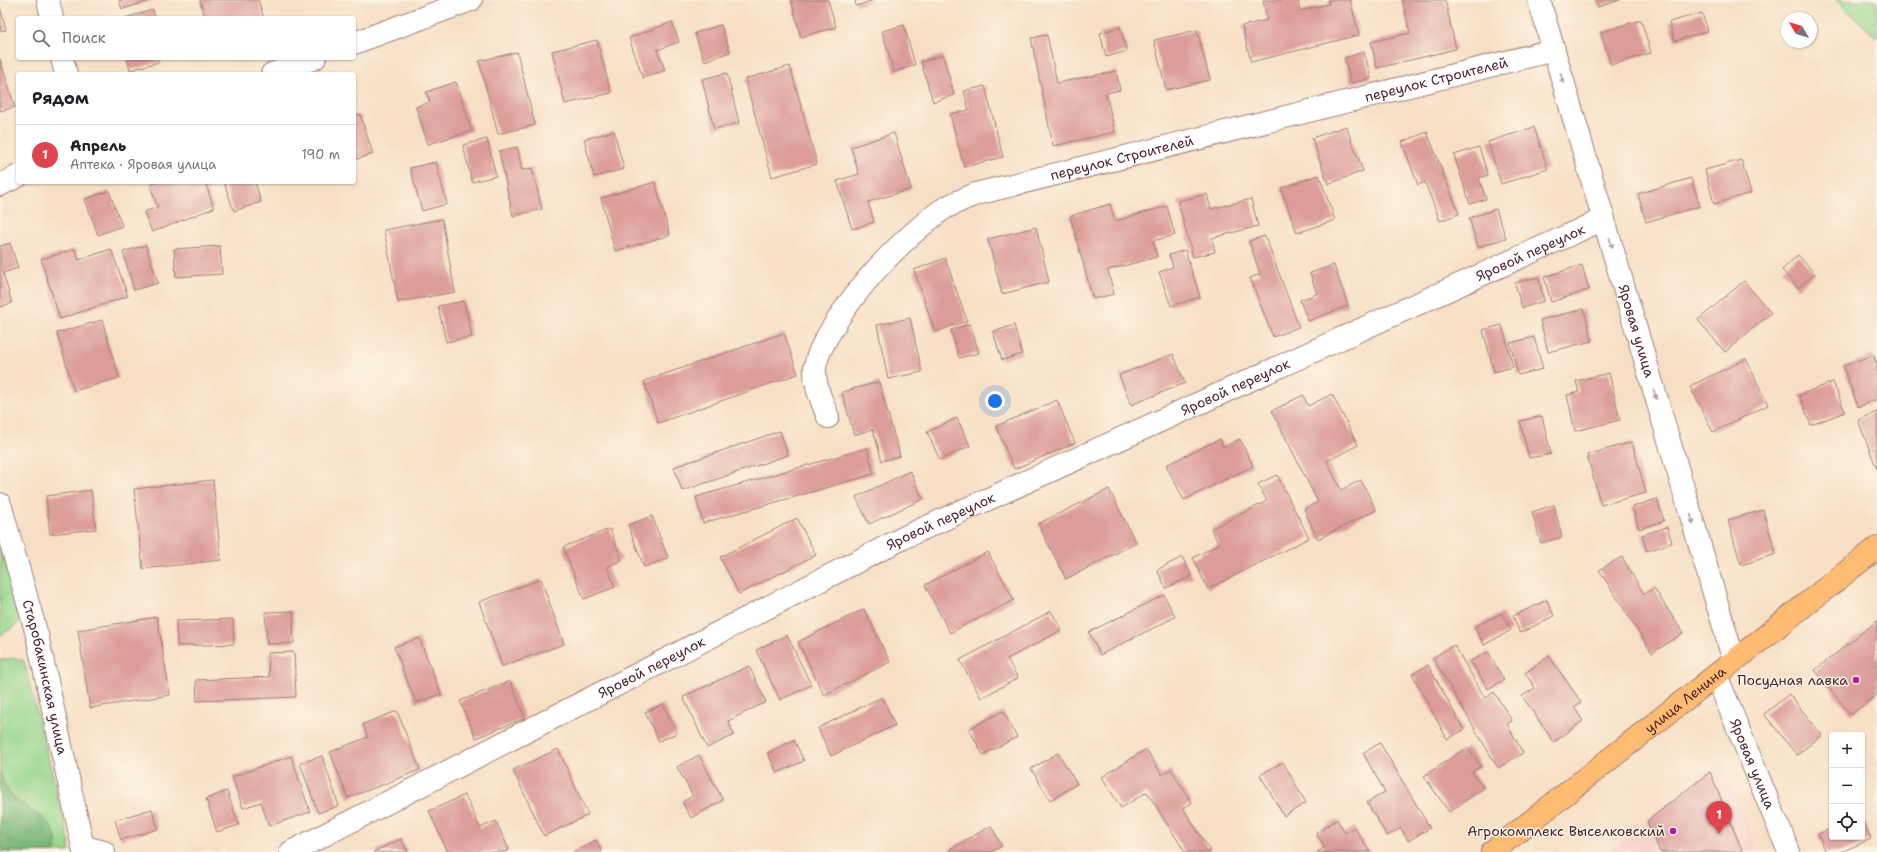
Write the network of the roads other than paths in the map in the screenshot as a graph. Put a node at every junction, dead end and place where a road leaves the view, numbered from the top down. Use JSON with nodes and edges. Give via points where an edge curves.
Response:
{"nodes":[{"id":1,"x":48,"y":0,"type":"edge"},
{"id":2,"x":471,"y":0,"type":"edge"},
{"id":3,"x":1539,"y":0,"type":"edge"},
{"id":4,"x":52,"y":16,"type":"edge"},
{"id":5,"x":356,"y":43,"type":"edge"},
{"id":6,"x":1554,"y":50,"type":"junction"},
{"id":7,"x":62,"y":60,"type":"edge"},
{"id":8,"x":310,"y":60,"type":"edge"},
{"id":9,"x":66,"y":72,"type":"edge"},
{"id":10,"x":277,"y":72,"type":"edge"},
{"id":11,"x":16,"y":177,"type":"edge"},
{"id":12,"x":0,"y":185,"type":"edge"},
{"id":13,"x":1604,"y":219,"type":"junction"},
{"id":14,"x":828,"y":417,"type":"dead end"},
{"id":15,"x":0,"y":504,"type":"edge"},
{"id":16,"x":1877,"y":548,"type":"edge"},
{"id":17,"x":1734,"y":661,"type":"junction"},
{"id":18,"x":1716,"y":675,"type":"junction"},
{"id":19,"x":90,"y":850,"type":"edge"},
{"id":20,"x":291,"y":852,"type":"edge"},
{"id":21,"x":1492,"y":852,"type":"edge"},
{"id":22,"x":1789,"y":852,"type":"edge"}],
"edges":[{"from":1,"to":4,"type":"street"},
{"from":2,"to":5,"type":"street"},
{"from":3,"to":6,"type":"street","name":"Яровая улица"},
{"from":6,"to":13,"type":"street","name":"Яровая улица","one_way":true},
{"from":6,"to":14,"type":"street","name":"переулок Строителей","via":[[976,194],[959,201],[942,210],[880,266],[855,294],[830,331],[815,366],[815,384]]},
{"from":7,"to":9,"type":"street"},
{"from":8,"to":10,"type":"street"},
{"from":11,"to":12,"type":"street"},
{"from":13,"to":17,"type":"street","name":"Яровая улица","one_way":true},
{"from":13,"to":20,"type":"street","name":"Яровой переулок","via":[[907,536]]},
{"from":15,"to":19,"type":"street","name":"Старобакинская улица","via":[[37,635]]},
{"from":16,"to":17,"type":"main road","name":"улица Ленина"},
{"from":17,"to":18,"type":"main road","name":"улица Ленина"},
{"from":18,"to":21,"type":"main road","name":"улица Ленина"},
{"from":18,"to":22,"type":"street","name":"Яровая улица"}]}
